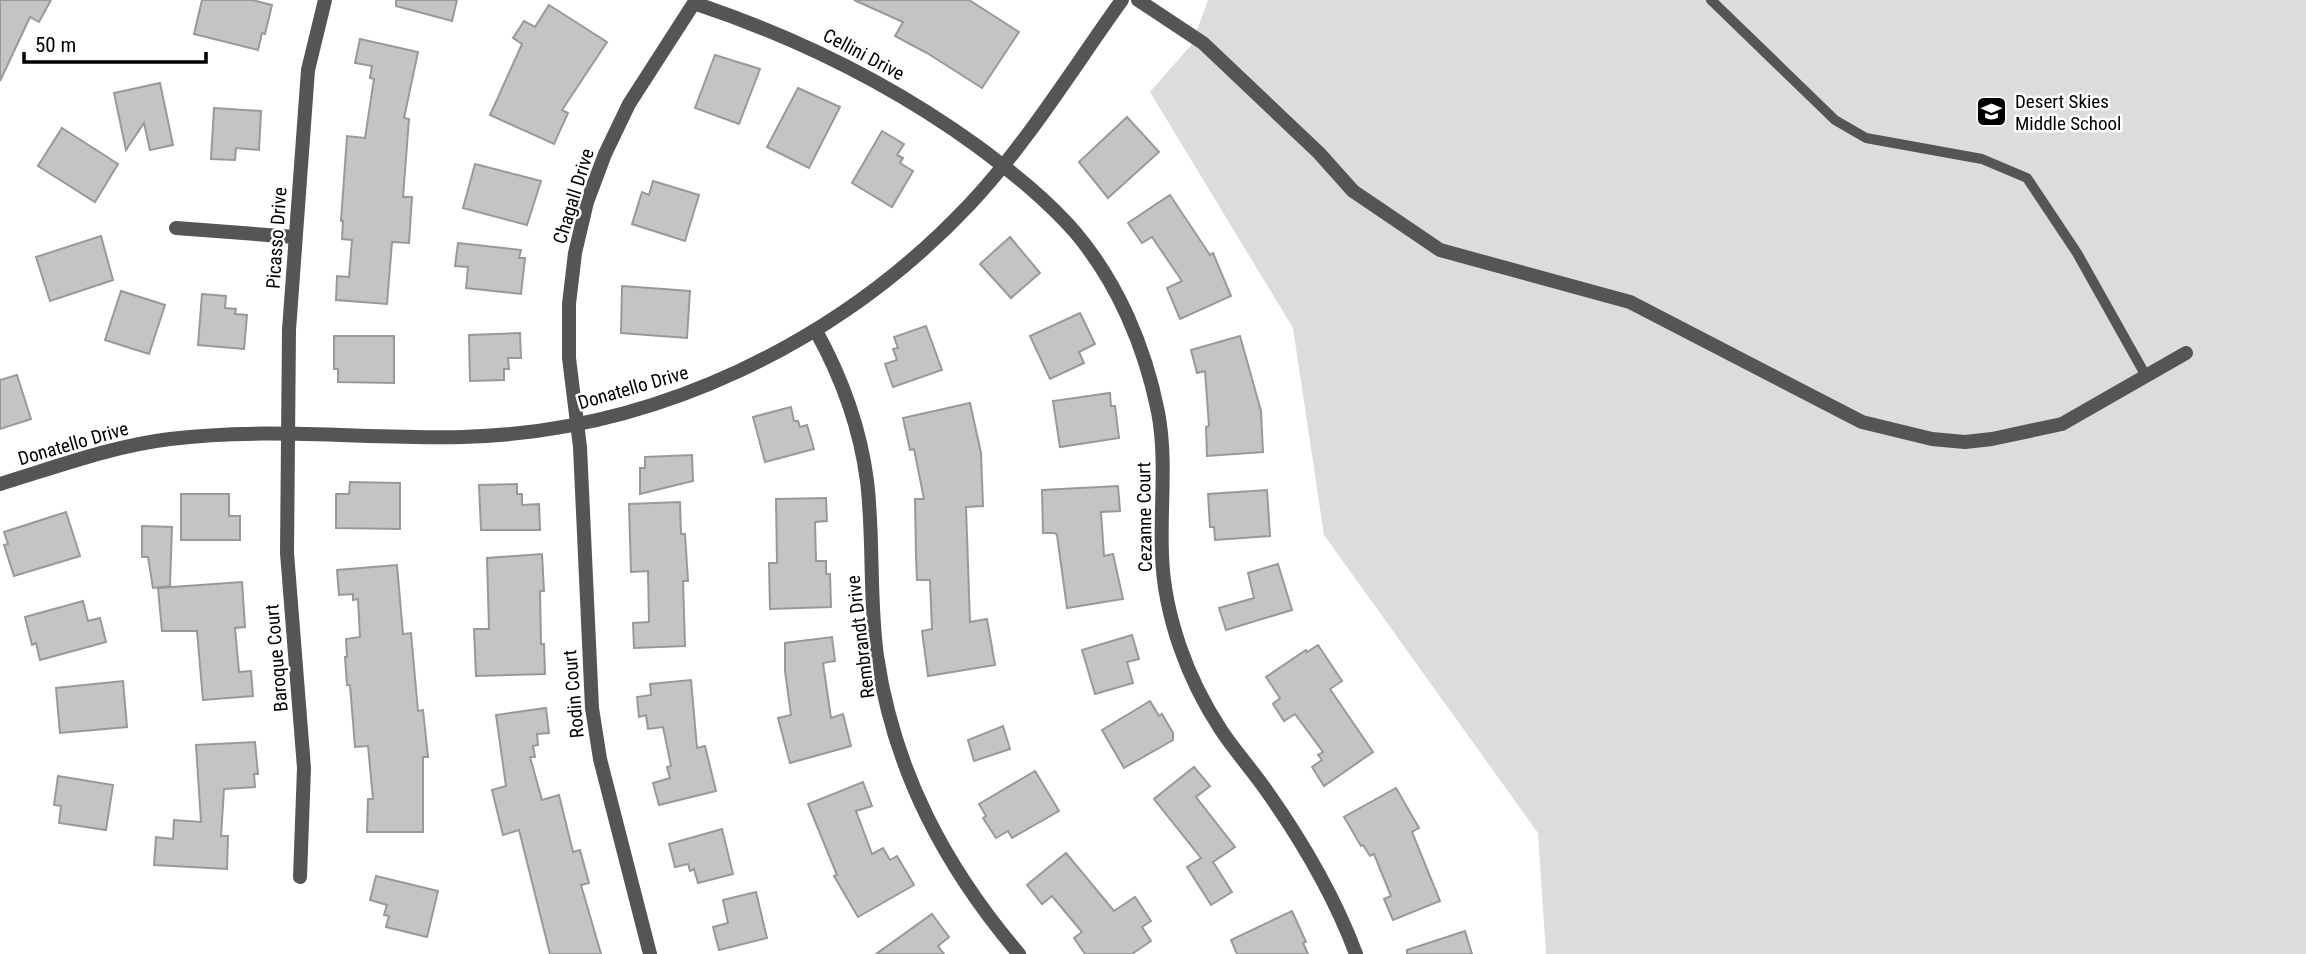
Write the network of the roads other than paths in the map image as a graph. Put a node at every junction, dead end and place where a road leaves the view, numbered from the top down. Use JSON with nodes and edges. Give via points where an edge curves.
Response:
{"nodes":[{"id":1,"x":325,"y":0,"type":"edge"},
{"id":2,"x":1122,"y":0,"type":"edge"},
{"id":3,"x":1138,"y":0,"type":"edge"},
{"id":4,"x":1711,"y":0,"type":"edge"},
{"id":5,"x":694,"y":3,"type":"joint"},
{"id":6,"x":1003,"y":165,"type":"junction"},
{"id":7,"x":176,"y":228,"type":"dead end"},
{"id":8,"x":294,"y":237,"type":"junction"},
{"id":9,"x":816,"y":331,"type":"junction"},
{"id":10,"x":2186,"y":353,"type":"dead end"},
{"id":11,"x":2146,"y":376,"type":"junction"},
{"id":12,"x":577,"y":424,"type":"junction"},
{"id":13,"x":288,"y":435,"type":"junction"},
{"id":14,"x":0,"y":484,"type":"edge"},
{"id":15,"x":300,"y":877,"type":"dead end"},
{"id":16,"x":650,"y":954,"type":"edge"},
{"id":17,"x":1019,"y":954,"type":"edge"},
{"id":18,"x":1356,"y":954,"type":"edge"}],
"edges":[{"from":1,"to":8,"type":"street","name":"Picasso Drive","via":[[308,70]]},
{"from":2,"to":6,"type":"street","name":"Donatello Drive"},
{"from":3,"to":11,"type":"street","via":[[1203,43],[1353,191],[1440,250],[1630,302],[1862,422],[1932,439],[1992,439],[2062,424]]},
{"from":4,"to":11,"type":"lane","via":[[1835,120],[1866,138],[1982,159],[2027,178],[2077,253]]},
{"from":5,"to":6,"type":"street","name":"Cellini Drive","via":[[814,49],[880,83]]},
{"from":5,"to":12,"type":"street","name":"Chagall Drive","via":[[629,104],[587,202],[569,304],[569,358]]},
{"from":6,"to":9,"type":"street","name":"Donatello Drive","via":[[925,249]]},
{"from":6,"to":18,"type":"street","name":"Cezanne Court","via":[[1075,233],[1129,318],[1158,414],[1163,466],[1162,557],[1168,605],[1180,646],[1222,732],[1301,842],[1331,895]]},
{"from":7,"to":8,"type":"street"},
{"from":8,"to":13,"type":"street","name":"Picasso Drive"},
{"from":9,"to":12,"type":"street","name":"Donatello Drive","via":[[703,387]]},
{"from":9,"to":17,"type":"street","name":"Rembrandt Drive","via":[[845,391],[860,437],[877,656],[907,772],[956,871]]},
{"from":10,"to":11,"type":"street"},
{"from":12,"to":13,"type":"street","name":"Donatello Drive","via":[[464,437]]},
{"from":12,"to":16,"type":"street","name":"Rodin Court","via":[[592,708],[600,760]]},
{"from":13,"to":14,"type":"street","name":"Donatello Drive","via":[[168,439],[110,450]]},
{"from":13,"to":15,"type":"street","name":"Baroque Court","via":[[287,553],[304,768]]}]}
